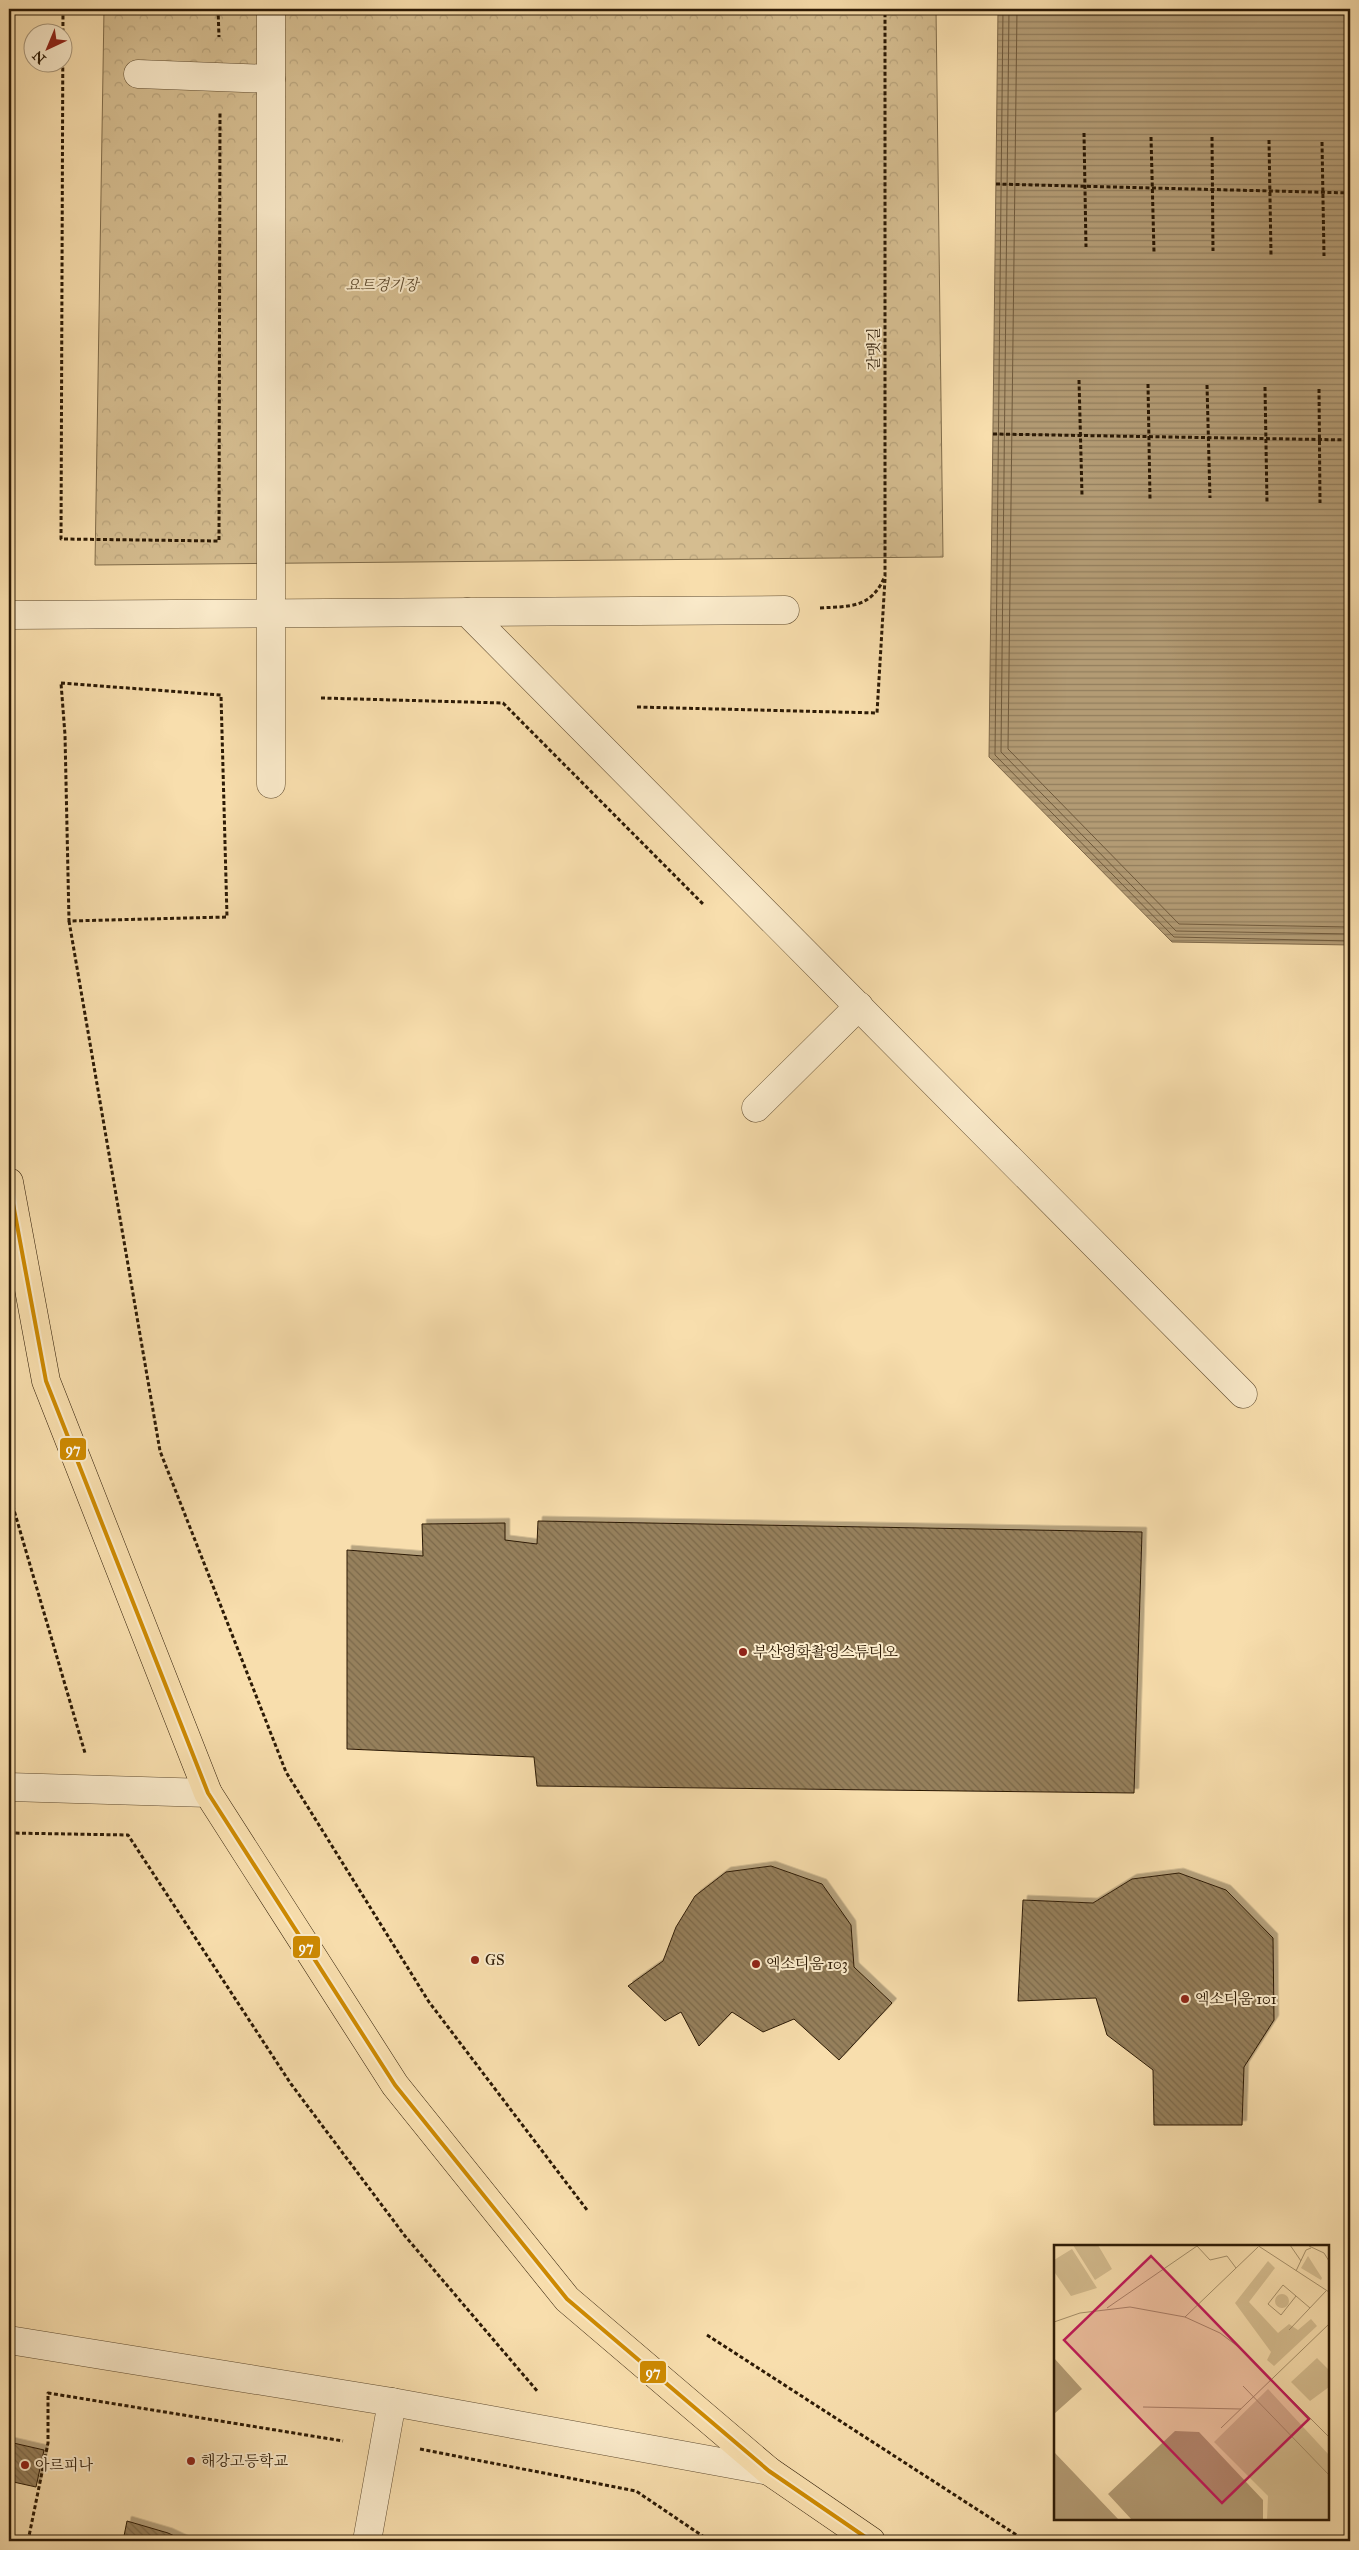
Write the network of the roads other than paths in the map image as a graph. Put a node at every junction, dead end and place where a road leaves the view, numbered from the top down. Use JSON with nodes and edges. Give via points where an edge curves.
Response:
{"nodes":[{"id":1,"x":271,"y":9,"type":"edge"},
{"id":2,"x":138,"y":74,"type":"dead end"},
{"id":3,"x":271,"y":79,"type":"junction"},
{"id":4,"x":785,"y":610,"type":"road end"},
{"id":5,"x":270,"y":612,"type":"junction"},
{"id":6,"x":467,"y":612,"type":"junction"},
{"id":7,"x":9,"y":615,"type":"edge"},
{"id":8,"x":270,"y":784,"type":"dead end"},
{"id":9,"x":859,"y":1006,"type":"junction"},
{"id":10,"x":756,"y":1108,"type":"dead end"},
{"id":11,"x":9,"y":1182,"type":"edge"},
{"id":12,"x":1243,"y":1394,"type":"dead end"},
{"id":13,"x":9,"y":1787,"type":"edge"},
{"id":14,"x":208,"y":1792,"type":"junction"},
{"id":15,"x":9,"y":2340,"type":"edge"},
{"id":16,"x":392,"y":2402,"type":"junction"},
{"id":17,"x":769,"y":2471,"type":"junction"},
{"id":18,"x":367,"y":2541,"type":"edge"},
{"id":19,"x":871,"y":2541,"type":"edge"}],
"edges":[{"from":1,"to":3,"type":"street"},
{"from":2,"to":3,"type":"street"},
{"from":3,"to":5,"type":"street"},
{"from":4,"to":6,"type":"street"},
{"from":5,"to":6,"type":"street"},
{"from":5,"to":7,"type":"street"},
{"from":5,"to":8,"type":"street"},
{"from":6,"to":9,"type":"street"},
{"from":9,"to":10,"type":"street"},
{"from":9,"to":12,"type":"street"},
{"from":11,"to":14,"type":"main road","via":[[46,1380]]},
{"from":13,"to":14,"type":"street"},
{"from":14,"to":17,"type":"main road","via":[[395,2085],[567,2298]]},
{"from":15,"to":16,"type":"street"},
{"from":16,"to":17,"type":"street"},
{"from":16,"to":18,"type":"street"},
{"from":17,"to":19,"type":"main road"}]}
